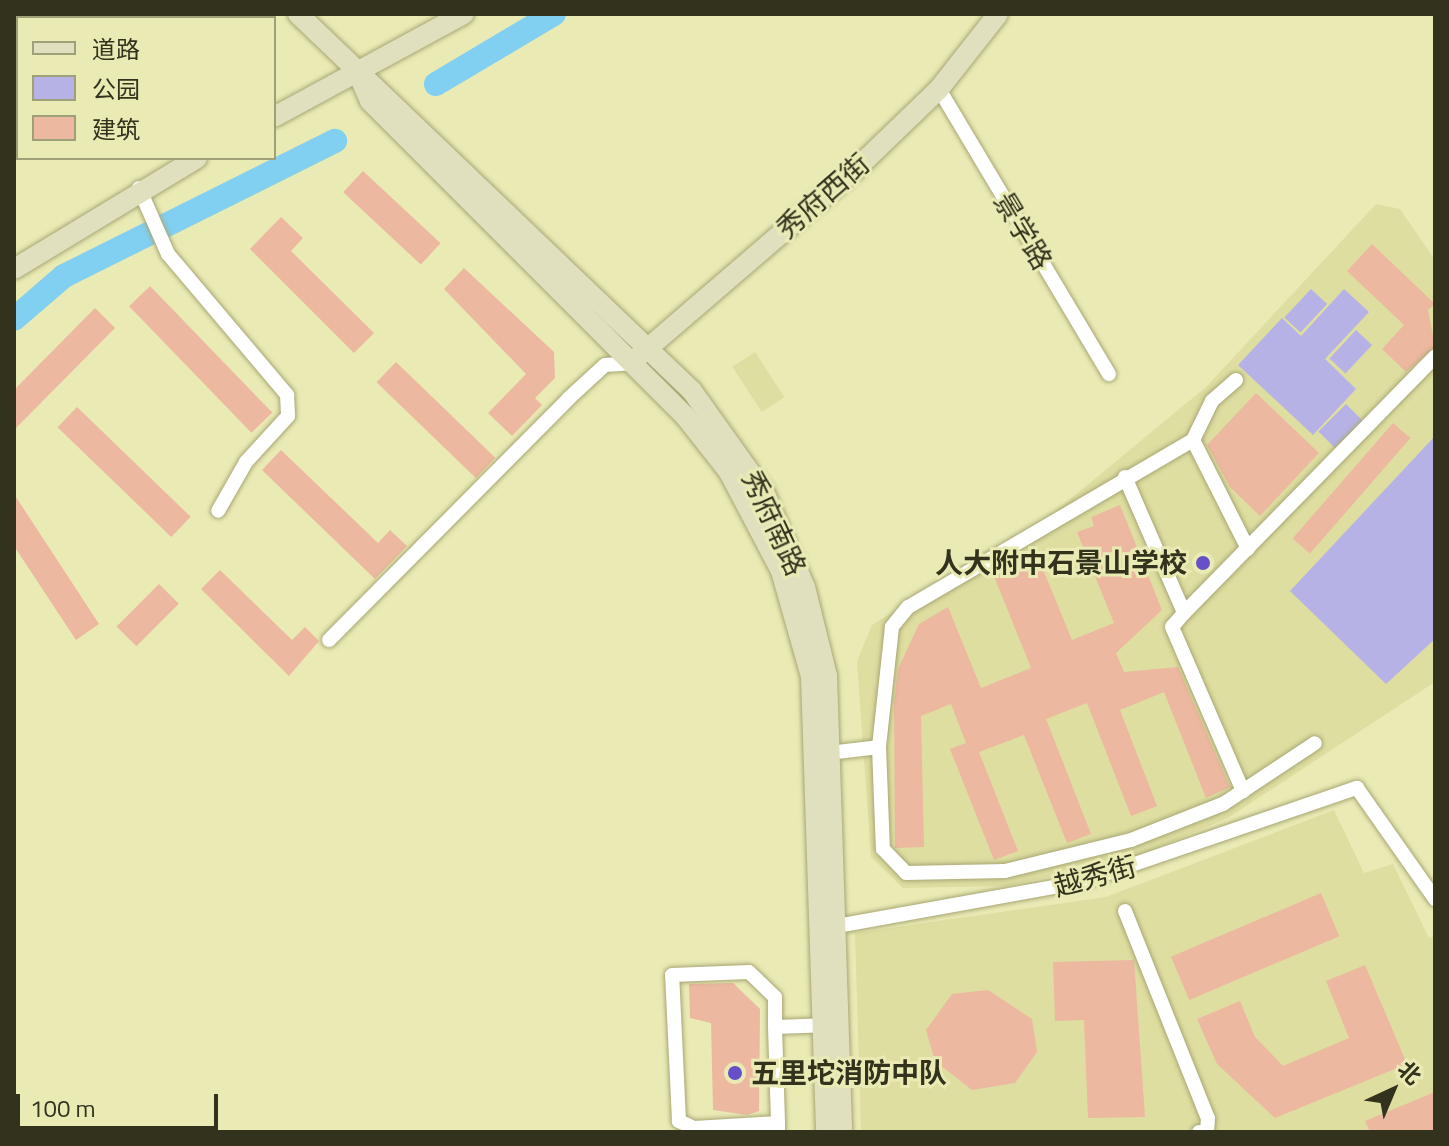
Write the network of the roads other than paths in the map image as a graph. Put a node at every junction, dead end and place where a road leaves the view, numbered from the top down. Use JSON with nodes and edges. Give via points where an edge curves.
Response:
{"nodes":[{"id":1,"x":298,"y":14,"type":"edge"},
{"id":2,"x":464,"y":14,"type":"edge"},
{"id":3,"x":998,"y":14,"type":"edge"},
{"id":4,"x":358,"y":73,"type":"junction"},
{"id":5,"x":939,"y":89,"type":"junction"},
{"id":6,"x":276,"y":116,"type":"edge"},
{"id":7,"x":194,"y":160,"type":"edge"},
{"id":8,"x":142,"y":194,"type":"junction"},
{"id":9,"x":14,"y":269,"type":"edge"},
{"id":10,"x":648,"y":347,"type":"junction"},
{"id":11,"x":1435,"y":357,"type":"edge"},
{"id":12,"x":631,"y":363,"type":"junction"},
{"id":13,"x":1109,"y":374,"type":"dead end"},
{"id":14,"x":1236,"y":380,"type":"dead end"},
{"id":15,"x":1193,"y":440,"type":"junction"},
{"id":16,"x":1125,"y":477,"type":"junction"},
{"id":17,"x":218,"y":511,"type":"dead end"},
{"id":18,"x":1248,"y":549,"type":"junction"},
{"id":19,"x":1184,"y":613,"type":"junction"},
{"id":20,"x":329,"y":640,"type":"dead end"},
{"id":21,"x":1315,"y":743,"type":"dead end"},
{"id":22,"x":879,"y":747,"type":"junction"},
{"id":23,"x":825,"y":754,"type":"junction"},
{"id":24,"x":1243,"y":791,"type":"junction"},
{"id":25,"x":1435,"y":899,"type":"edge"},
{"id":26,"x":1125,"y":911,"type":"dead end"},
{"id":27,"x":837,"y":926,"type":"junction"},
{"id":28,"x":831,"y":1025,"type":"junction"},
{"id":29,"x":775,"y":1027,"type":"junction"},
{"id":30,"x":778,"y":1128,"type":"edge"},
{"id":31,"x":826,"y":1132,"type":"edge"},
{"id":32,"x":842,"y":1132,"type":"edge"},
{"id":33,"x":1199,"y":1132,"type":"edge"},
{"id":34,"x":1207,"y":1132,"type":"edge"}],
"edges":[{"from":1,"to":4,"type":"street","name":"秀府南路"},
{"from":2,"to":4,"type":"street"},
{"from":3,"to":5,"type":"street","name":"秀府西街"},
{"from":4,"to":6,"type":"street"},
{"from":4,"to":10,"type":"street","name":"秀府南路","via":[[399,103]]},
{"from":4,"to":12,"type":"street","name":"秀府南路","via":[[370,101]]},
{"from":5,"to":10,"type":"street","name":"秀府西街"},
{"from":5,"to":13,"type":"street","name":"景学路"},
{"from":7,"to":8,"type":"street"},
{"from":8,"to":9,"type":"street"},
{"from":8,"to":17,"type":"street","via":[[168,254],[287,395],[288,416],[246,462]]},
{"from":10,"to":12,"type":"street","name":"秀府西街"},
{"from":10,"to":23,"type":"street","name":"秀府南路","via":[[731,438],[770,504],[805,587],[827,676]]},
{"from":11,"to":18,"type":"street"},
{"from":12,"to":20,"type":"street","via":[[605,365]]},
{"from":12,"to":23,"type":"street","name":"秀府南路","via":[[729,472],[769,544],[811,676]]},
{"from":14,"to":15,"type":"street","via":[[1212,401]]},
{"from":15,"to":16,"type":"street"},
{"from":15,"to":18,"type":"street"},
{"from":16,"to":19,"type":"street"},
{"from":16,"to":22,"type":"street","via":[[908,607],[884,650]]},
{"from":18,"to":19,"type":"street"},
{"from":19,"to":24,"type":"street","via":[[1172,627]]},
{"from":21,"to":24,"type":"street"},
{"from":22,"to":23,"type":"street"},
{"from":22,"to":24,"type":"street","via":[[883,849],[906,873],[1019,868],[1131,840]]},
{"from":23,"to":27,"type":"street","name":"秀府南路"},
{"from":23,"to":28,"type":"street","name":"秀府南路"},
{"from":25,"to":27,"type":"street","name":"越秀街","via":[[1366,794],[1343,789],[1082,882]]},
{"from":26,"to":34,"type":"street","via":[[1208,1118]]},
{"from":27,"to":28,"type":"street","name":"秀府南路"},
{"from":28,"to":29,"type":"street"},
{"from":28,"to":31,"type":"street","name":"秀府南路"},
{"from":28,"to":32,"type":"street","name":"秀府南路"},
{"from":29,"to":30,"type":"street"},
{"from":29,"to":30,"type":"street","via":[[775,997],[749,972],[672,975],[679,1121],[694,1128]]},
{"from":33,"to":34,"type":"street"}]}
